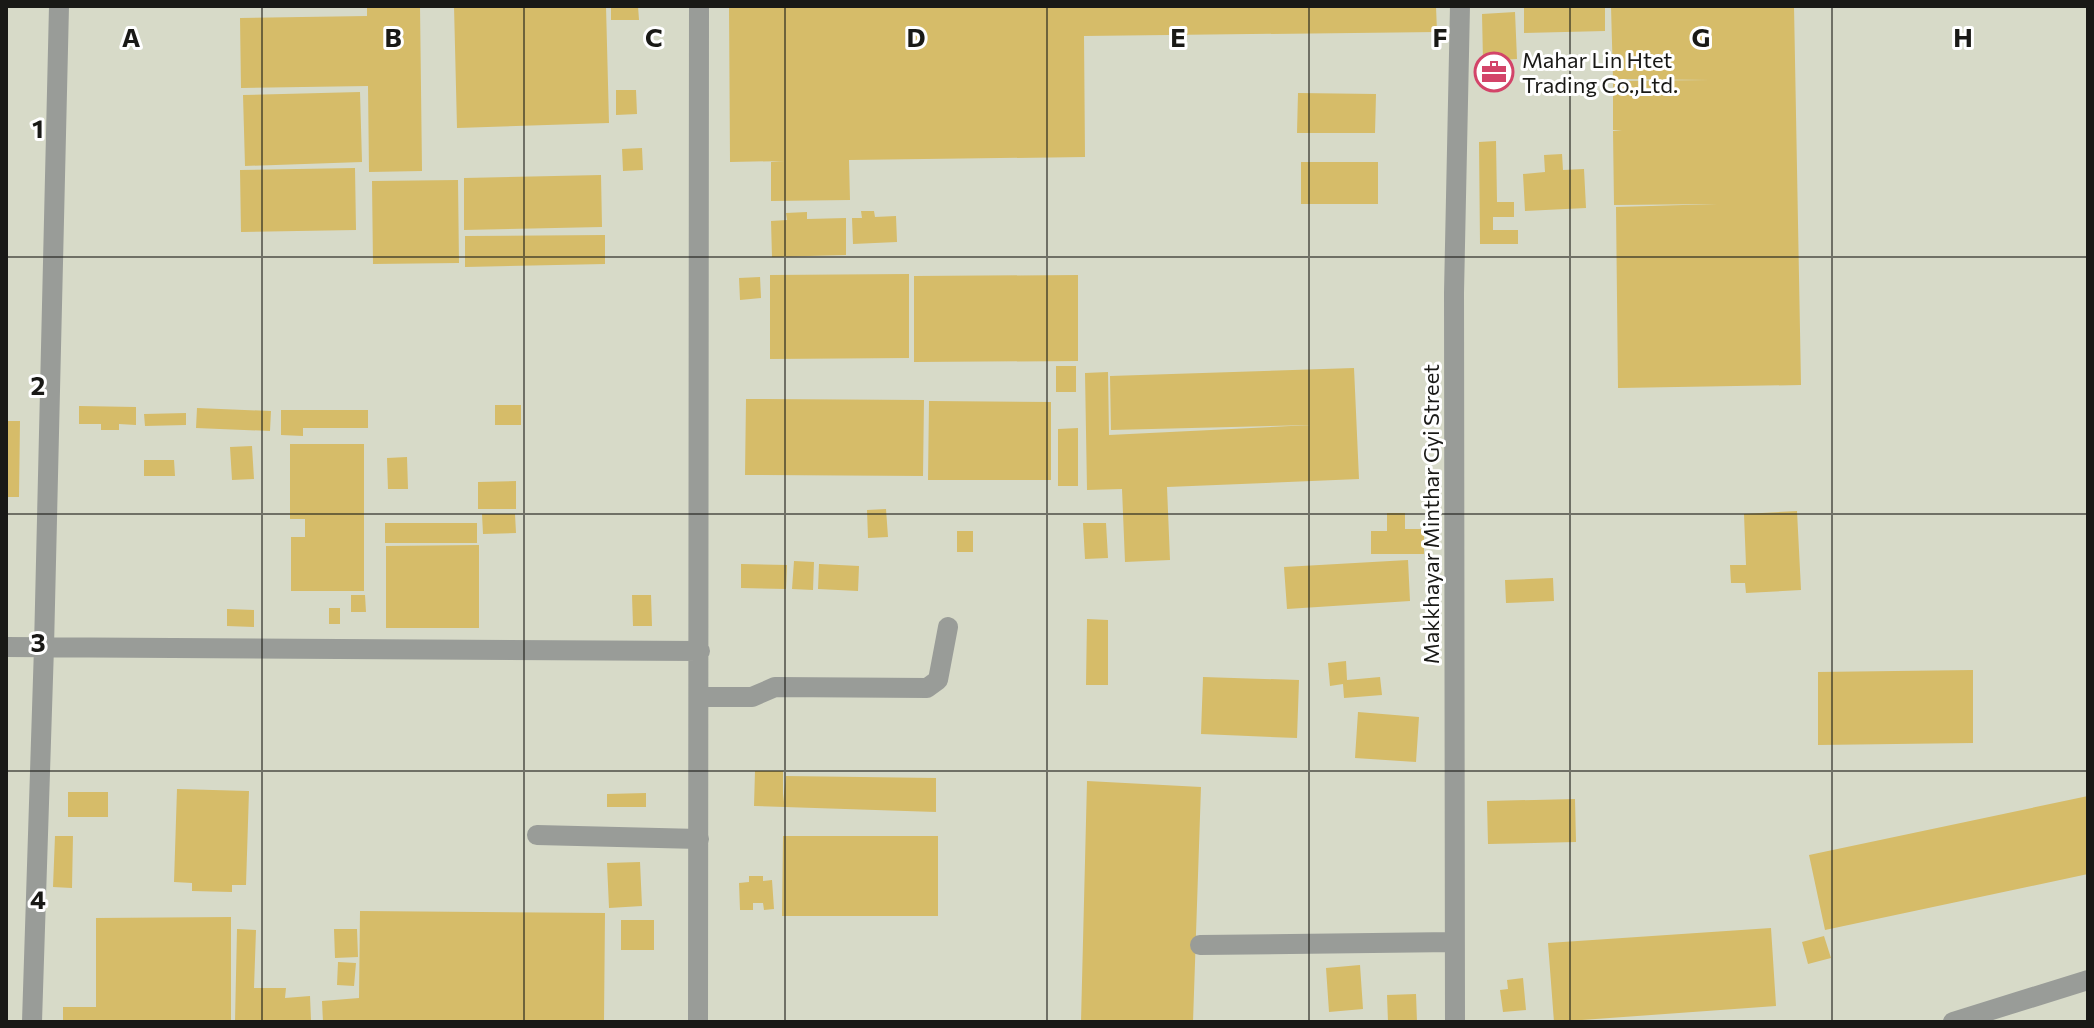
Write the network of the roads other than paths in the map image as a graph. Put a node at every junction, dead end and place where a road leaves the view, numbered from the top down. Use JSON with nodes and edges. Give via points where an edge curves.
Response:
{"nodes":[{"id":1,"x":59,"y":6,"type":"edge"},
{"id":2,"x":699,"y":6,"type":"edge"},
{"id":3,"x":1460,"y":6,"type":"edge"},
{"id":4,"x":948,"y":627,"type":"dead end"},
{"id":5,"x":6,"y":647,"type":"edge"},
{"id":6,"x":44,"y":647,"type":"junction"},
{"id":7,"x":700,"y":651,"type":"junction"},
{"id":8,"x":700,"y":697,"type":"junction"},
{"id":9,"x":537,"y":835,"type":"dead end"},
{"id":10,"x":699,"y":839,"type":"junction"},
{"id":11,"x":1454,"y":942,"type":"junction"},
{"id":12,"x":1200,"y":945,"type":"dead end"},
{"id":13,"x":2088,"y":980,"type":"edge"},
{"id":14,"x":32,"y":1022,"type":"edge"},
{"id":15,"x":698,"y":1022,"type":"edge"},
{"id":16,"x":1455,"y":1022,"type":"edge"},
{"id":17,"x":1953,"y":1022,"type":"edge"}],
"edges":[{"from":1,"to":6,"type":"street"},
{"from":2,"to":7,"type":"street"},
{"from":3,"to":11,"type":"street","name":"Makkhayar Minthar Gyi Street","via":[[1454,293]]},
{"from":4,"to":8,"type":"street","via":[[938,680],[927,688],[775,687],[752,697]]},
{"from":5,"to":6,"type":"street"},
{"from":6,"to":7,"type":"street"},
{"from":6,"to":14,"type":"street"},
{"from":7,"to":8,"type":"street"},
{"from":8,"to":10,"type":"street"},
{"from":9,"to":10,"type":"street"},
{"from":10,"to":15,"type":"street"},
{"from":11,"to":12,"type":"street"},
{"from":11,"to":16,"type":"street","name":"Makkhayar Minthar Gyi Street"},
{"from":13,"to":17,"type":"street"}]}
